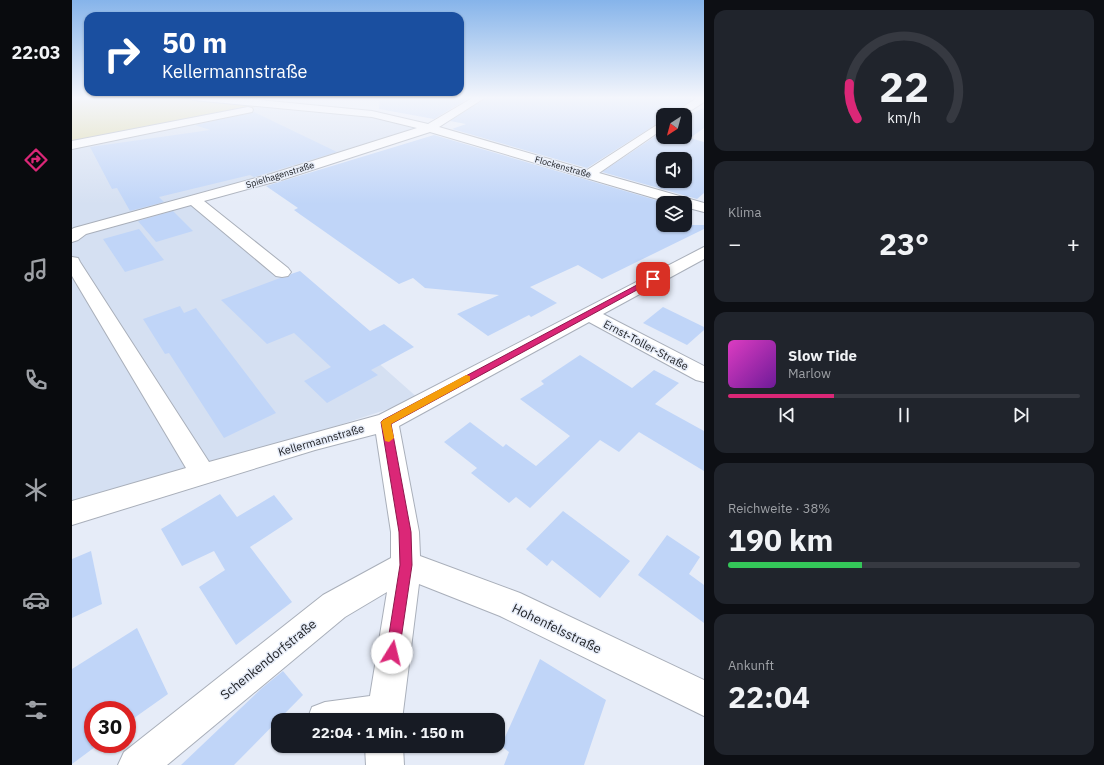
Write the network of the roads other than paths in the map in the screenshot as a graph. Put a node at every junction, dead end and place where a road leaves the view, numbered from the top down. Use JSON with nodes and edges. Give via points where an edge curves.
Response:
{"nodes":[{"id":1,"x":134,"y":133,"type":"edge"},
{"id":2,"x":415,"y":133,"type":"edge"},
{"id":3,"x":446,"y":133,"type":"edge"},
{"id":4,"x":650,"y":133,"type":"edge"},
{"id":5,"x":72,"y":145,"type":"edge"},
{"id":6,"x":589,"y":174,"type":"junction"},
{"id":7,"x":194,"y":200,"type":"junction"},
{"id":8,"x":704,"y":208,"type":"edge"},
{"id":9,"x":72,"y":237,"type":"edge"},
{"id":10,"x":704,"y":252,"type":"edge"},
{"id":11,"x":72,"y":262,"type":"edge"},
{"id":12,"x":282,"y":272,"type":"dead end"},
{"id":13,"x":589,"y":314,"type":"junction"},
{"id":14,"x":704,"y":375,"type":"edge"},
{"id":15,"x":386,"y":422,"type":"junction"},
{"id":16,"x":204,"y":475,"type":"junction"},
{"id":17,"x":72,"y":513,"type":"edge"},
{"id":18,"x":406,"y":565,"type":"junction"},
{"id":19,"x":704,"y":698,"type":"edge"},
{"id":20,"x":386,"y":713,"type":"edge"},
{"id":21,"x":385,"y":753,"type":"edge"},
{"id":22,"x":137,"y":765,"type":"edge"},
{"id":23,"x":385,"y":765,"type":"edge"}],
"edges":[{"from":1,"to":5,"type":"street"},
{"from":2,"to":7,"type":"street","name":"Spielhagenstraße"},
{"from":3,"to":6,"type":"street","name":"Flockenstraße"},
{"from":4,"to":6,"type":"street"},
{"from":6,"to":8,"type":"street","name":"Flockenstraße"},
{"from":7,"to":9,"type":"street","name":"Spielhagenstraße","via":[[80,231]]},
{"from":7,"to":12,"type":"street"},
{"from":10,"to":13,"type":"street","name":"Kellermannstraße"},
{"from":11,"to":16,"type":"street"},
{"from":13,"to":14,"type":"street","name":"Ernst-Toller-Straße"},
{"from":13,"to":15,"type":"street","name":"Kellermannstraße"},
{"from":15,"to":16,"type":"street","name":"Kellermannstraße"},
{"from":15,"to":18,"type":"street","via":[[405,532]]},
{"from":16,"to":17,"type":"street","name":"Kellermannstraße"},
{"from":18,"to":19,"type":"street","name":"Hohenfelsstraße","via":[[509,604]]},
{"from":18,"to":20,"type":"street"},
{"from":18,"to":22,"type":"street","name":"Schenkendorfstraße","via":[[334,606]]},
{"from":21,"to":23,"type":"street"}]}
